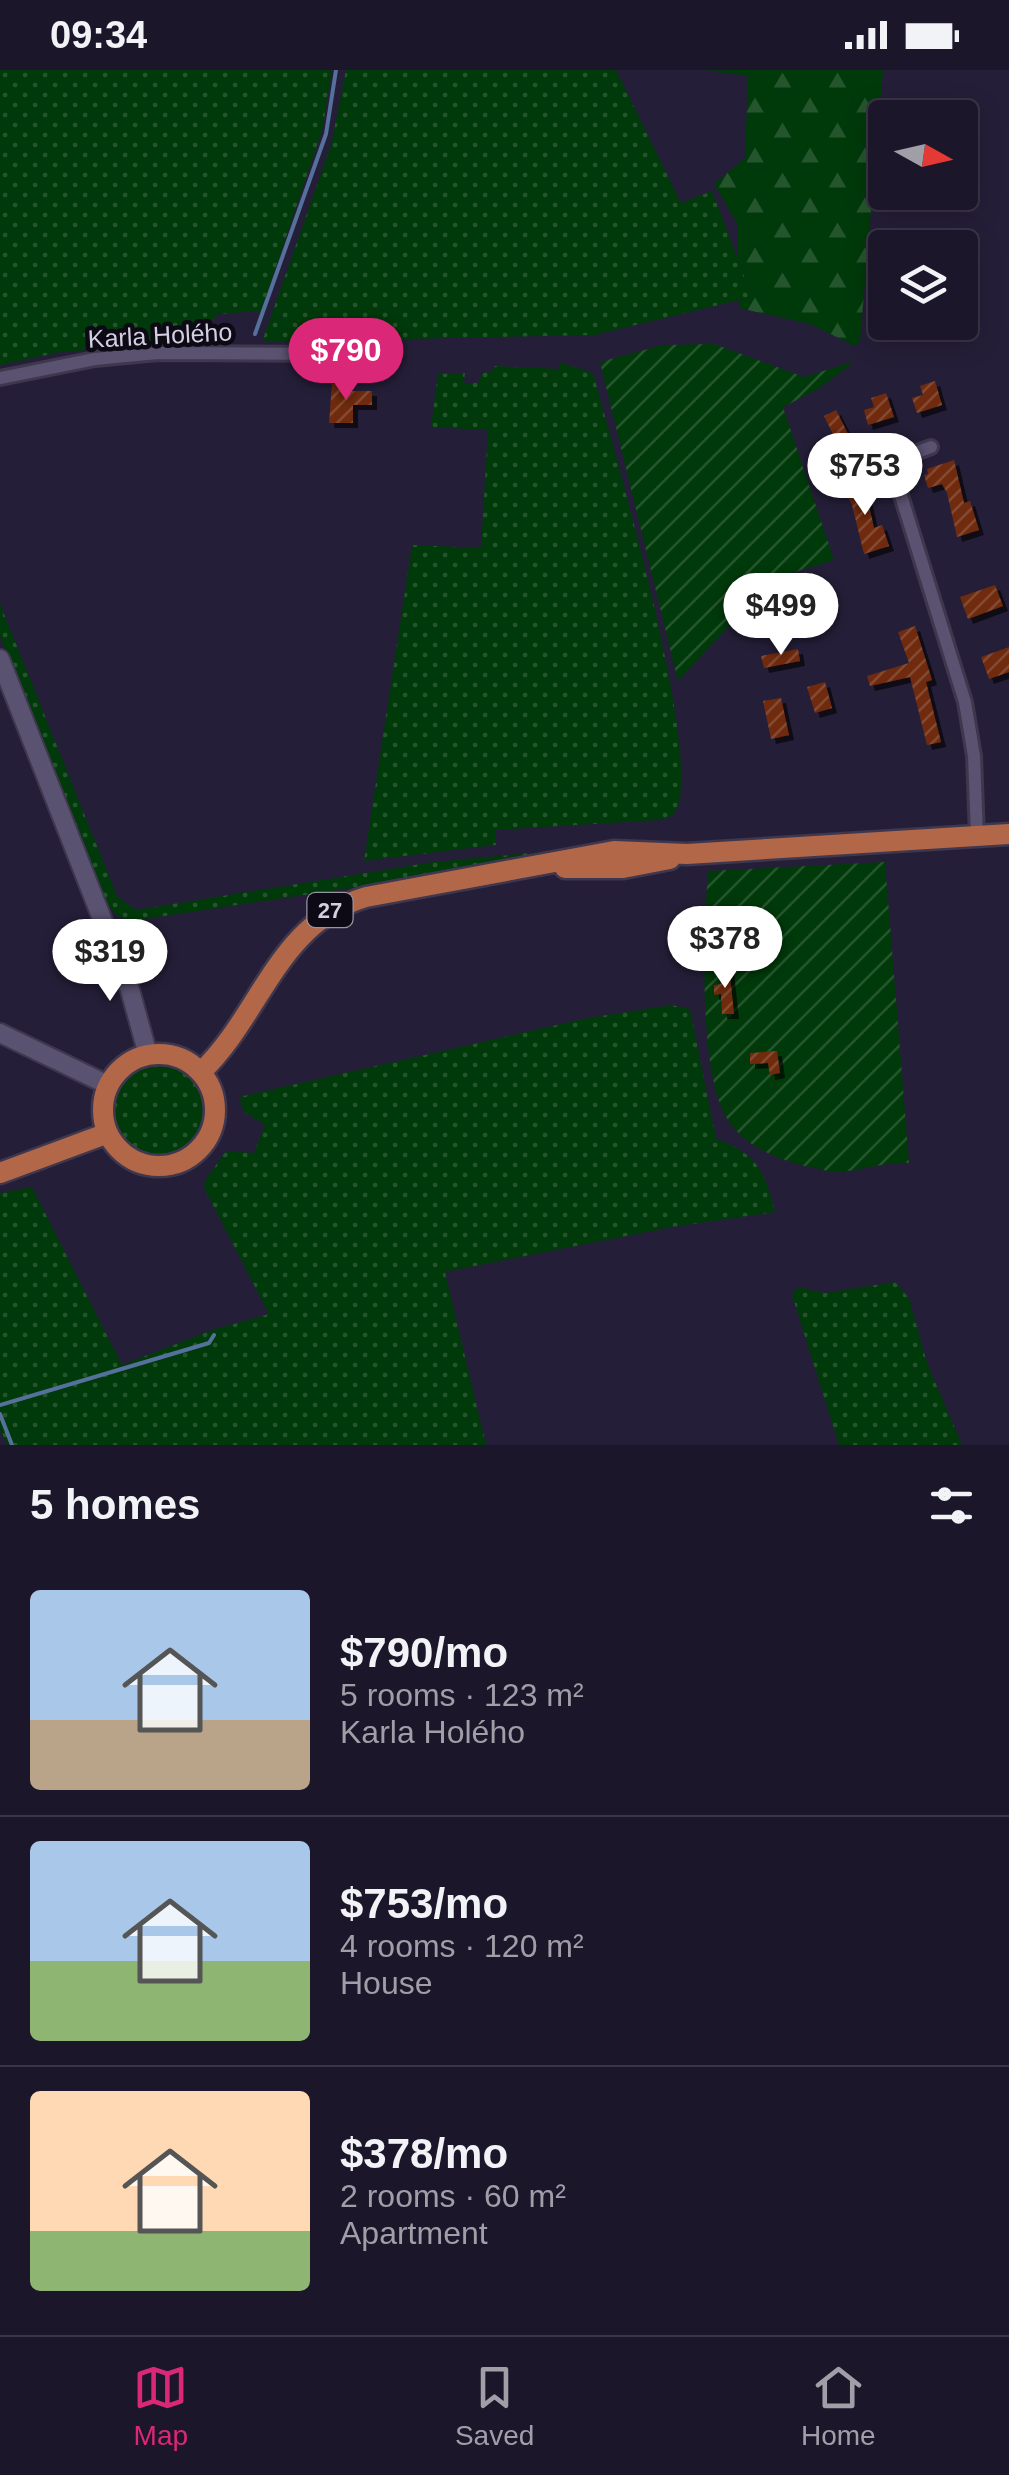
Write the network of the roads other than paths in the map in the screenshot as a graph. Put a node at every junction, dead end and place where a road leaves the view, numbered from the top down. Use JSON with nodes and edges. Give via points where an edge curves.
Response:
{"nodes":[{"id":1,"x":324,"y":354,"type":"dead end"},
{"id":2,"x":0,"y":378,"type":"edge"},
{"id":3,"x":931,"y":447,"type":"dead end"},
{"id":4,"x":0,"y":660,"type":"edge"},
{"id":5,"x":1009,"y":834,"type":"edge"},
{"id":6,"x":977,"y":836,"type":"junction"},
{"id":7,"x":0,"y":1033,"type":"edge"},
{"id":8,"x":148,"y":1055,"type":"junction"},
{"id":9,"x":201,"y":1072,"type":"junction"},
{"id":10,"x":108,"y":1085,"type":"junction"},
{"id":11,"x":108,"y":1133,"type":"junction"},
{"id":12,"x":0,"y":1174,"type":"edge"}],
"edges":[{"from":1,"to":2,"type":"street","name":"Karla Holého","via":[[158,353]]},
{"from":3,"to":6,"type":"street","via":[[900,459],[894,473],[964,702],[976,770]]},
{"from":4,"to":8,"type":"main road","via":[[124,973]]},
{"from":5,"to":6,"type":"main road","number":"27"},
{"from":6,"to":9,"type":"main road","number":"27","via":[[687,854],[623,868],[534,868],[399,888],[328,911],[288,947],[237,1031]]},
{"from":7,"to":10,"type":"main road"},
{"from":8,"to":9,"type":"main road","via":[[176,1056]]},
{"from":8,"to":10,"type":"main road","via":[[124,1066]]},
{"from":9,"to":11,"type":"main road","via":[[212,1092],[214,1121],[187,1159],[140,1163]]},
{"from":10,"to":11,"type":"main road","via":[[102,1112]]},
{"from":11,"to":12,"type":"main road"}]}
